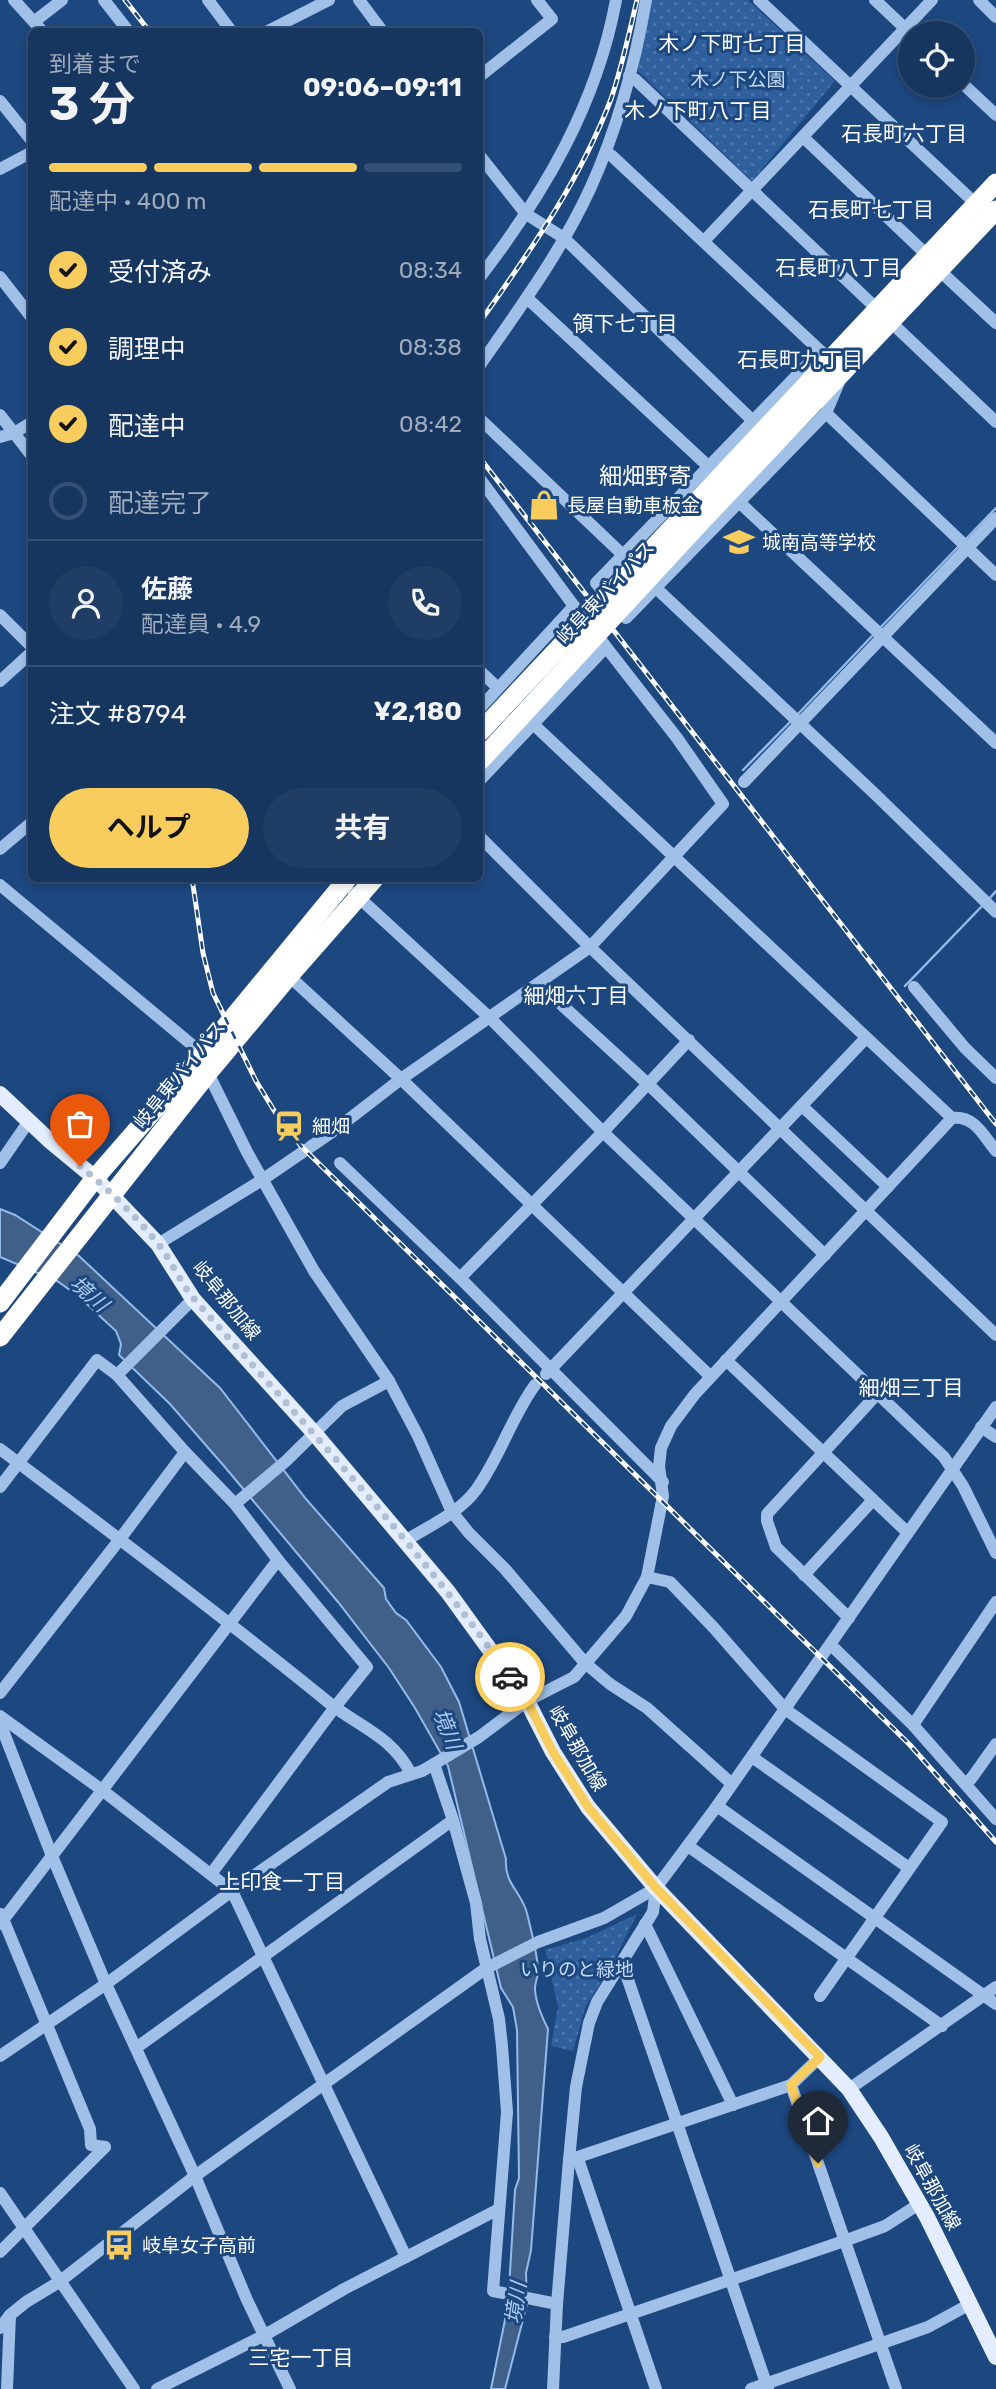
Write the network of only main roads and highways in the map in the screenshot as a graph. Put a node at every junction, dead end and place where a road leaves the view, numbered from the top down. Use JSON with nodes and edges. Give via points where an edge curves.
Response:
{"nodes":[{"id":1,"x":996,"y":183,"type":"edge"},
{"id":2,"x":989,"y":214,"type":"edge"},
{"id":3,"x":691,"y":519,"type":"junction"},
{"id":4,"x":483,"y":729,"type":"edge"},
{"id":5,"x":483,"y":758,"type":"edge"},
{"id":6,"x":342,"y":882,"type":"edge"},
{"id":7,"x":373,"y":882,"type":"edge"},
{"id":8,"x":205,"y":1063,"type":"junction"},
{"id":9,"x":0,"y":1094,"type":"edge"},
{"id":10,"x":95,"y":1178,"type":"junction"},
{"id":11,"x":111,"y":1195,"type":"junction"},
{"id":12,"x":5,"y":1296,"type":"edge"},
{"id":13,"x":0,"y":1337,"type":"edge"},
{"id":14,"x":996,"y":2357,"type":"edge"}],
"edges":[{"from":1,"to":2,"type":"highway","name":"岐阜東バイパス"},
{"from":2,"to":3,"type":"highway","name":"岐阜東バイパス","via":[[933,262]]},
{"from":3,"to":4,"type":"highway","name":"岐阜東バイパス","bridge":true},
{"from":3,"to":5,"type":"highway","name":"岐阜東バイパス","bridge":true},
{"from":6,"to":8,"type":"highway","name":"岐阜東バイパス"},
{"from":7,"to":8,"type":"highway","name":"岐阜東バイパス"},
{"from":8,"to":10,"type":"highway","name":"岐阜東バイパス"},
{"from":8,"to":11,"type":"highway","name":"岐阜東バイパス"},
{"from":9,"to":10,"type":"main road","name":"岐阜那加線"},
{"from":10,"to":11,"type":"main road","name":"岐阜那加線"},
{"from":10,"to":12,"type":"highway","name":"岐阜東バイパス"},
{"from":11,"to":13,"type":"highway","name":"岐阜東バイパス"},
{"from":11,"to":14,"type":"main road","name":"岐阜那加線","via":[[158,1244],[193,1299],[448,1592],[527,1701],[588,1807],[656,1888],[849,2089],[919,2204]]}]}
